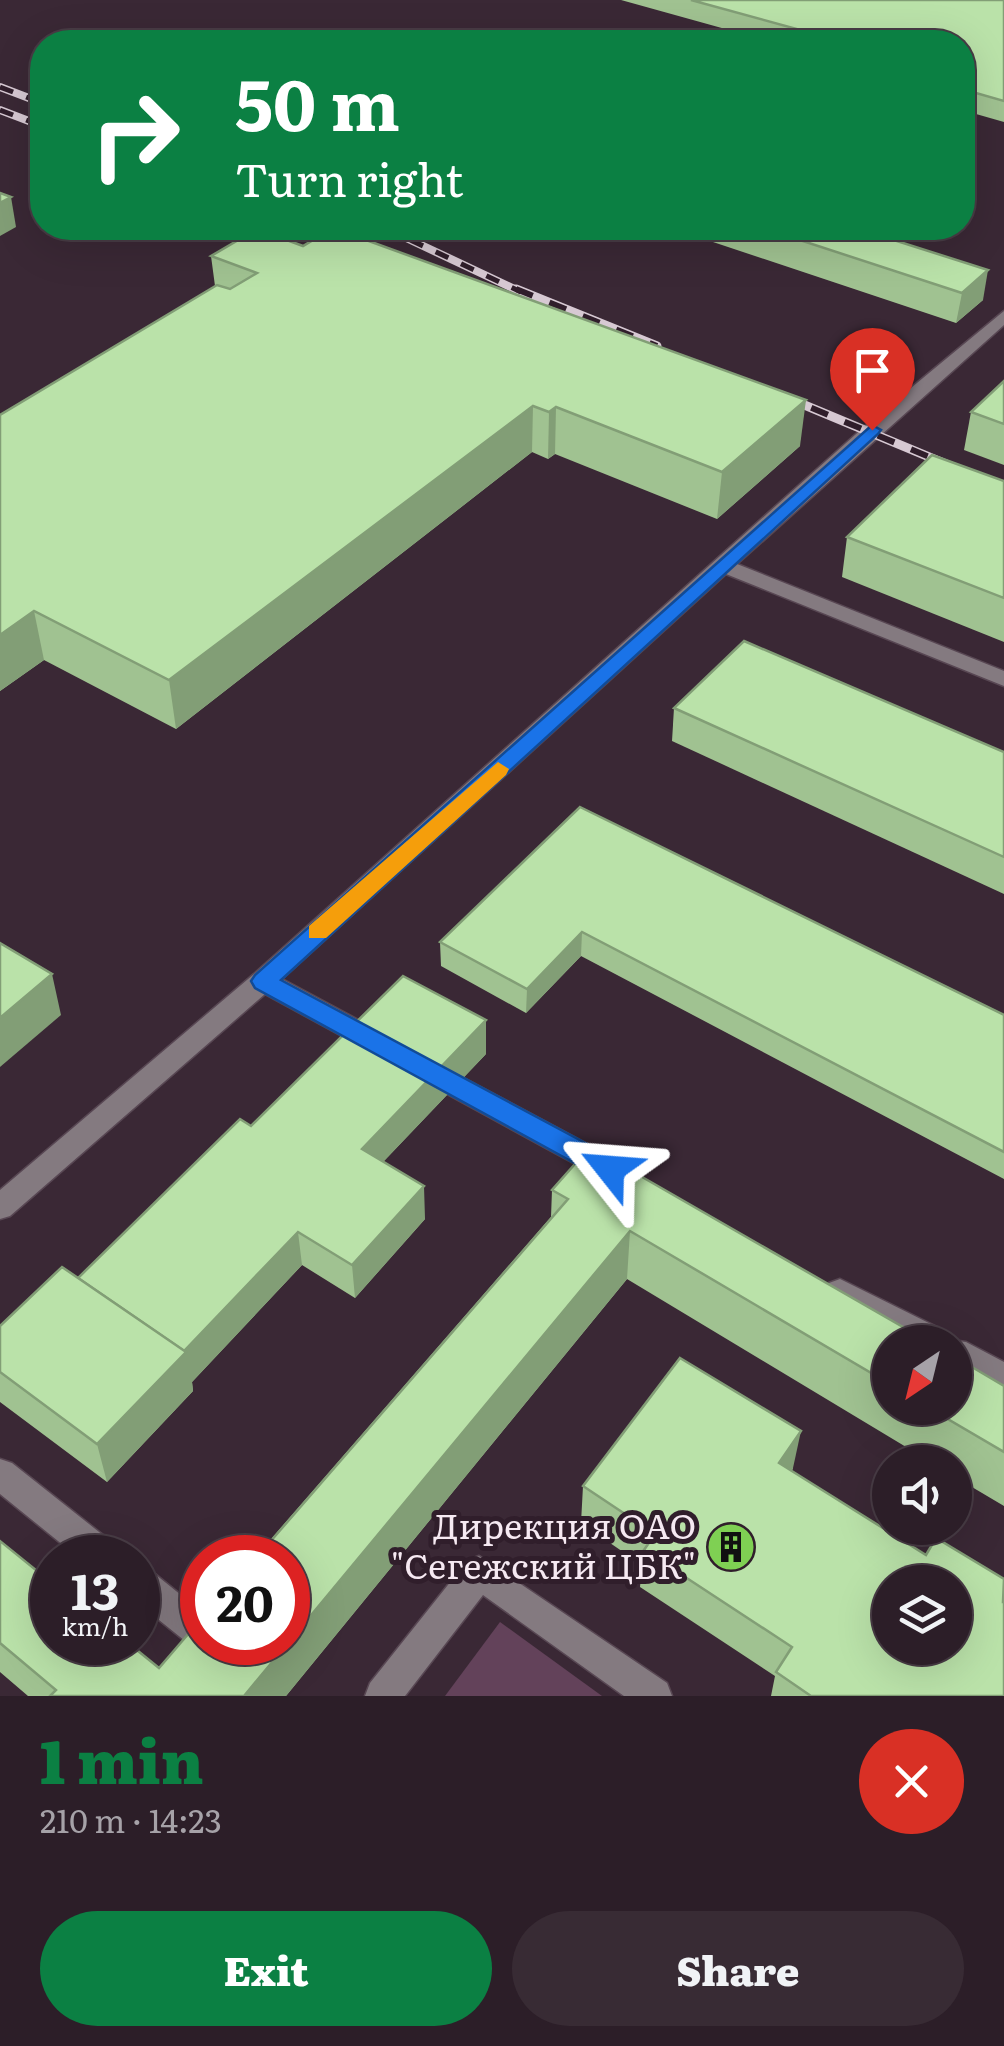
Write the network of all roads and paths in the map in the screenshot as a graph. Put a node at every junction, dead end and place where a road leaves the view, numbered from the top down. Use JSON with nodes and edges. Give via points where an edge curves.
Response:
{"nodes":[{"id":1,"x":1004,"y":316,"type":"edge"},
{"id":2,"x":724,"y":566,"type":"junction"},
{"id":3,"x":1004,"y":679,"type":"edge"},
{"id":4,"x":263,"y":981,"type":"junction"},
{"id":5,"x":644,"y":1188,"type":"edge"},
{"id":6,"x":0,"y":1207,"type":"edge"},
{"id":7,"x":817,"y":1281,"type":"edge"},
{"id":8,"x":903,"y":1325,"type":"edge"},
{"id":9,"x":972,"y":1361,"type":"edge"},
{"id":10,"x":1004,"y":1378,"type":"edge"},
{"id":11,"x":0,"y":1474,"type":"edge"},
{"id":12,"x":77,"y":1535,"type":"edge"},
{"id":13,"x":160,"y":1599,"type":"edge"},
{"id":14,"x":180,"y":1615,"type":"edge"},
{"id":15,"x":382,"y":1696,"type":"edge"},
{"id":16,"x":654,"y":1696,"type":"edge"}],
"edges":[{"from":1,"to":2,"type":"lane"},
{"from":2,"to":3,"type":"lane"},
{"from":2,"to":4,"type":"lane"},
{"from":4,"to":5,"type":"lane"},
{"from":4,"to":6,"type":"lane"},
{"from":7,"to":8,"type":"lane"},
{"from":9,"to":10,"type":"lane"},
{"from":11,"to":12,"type":"lane"},
{"from":13,"to":14,"type":"lane"},
{"from":15,"to":16,"type":"lane","via":[[480,1572]]}]}
